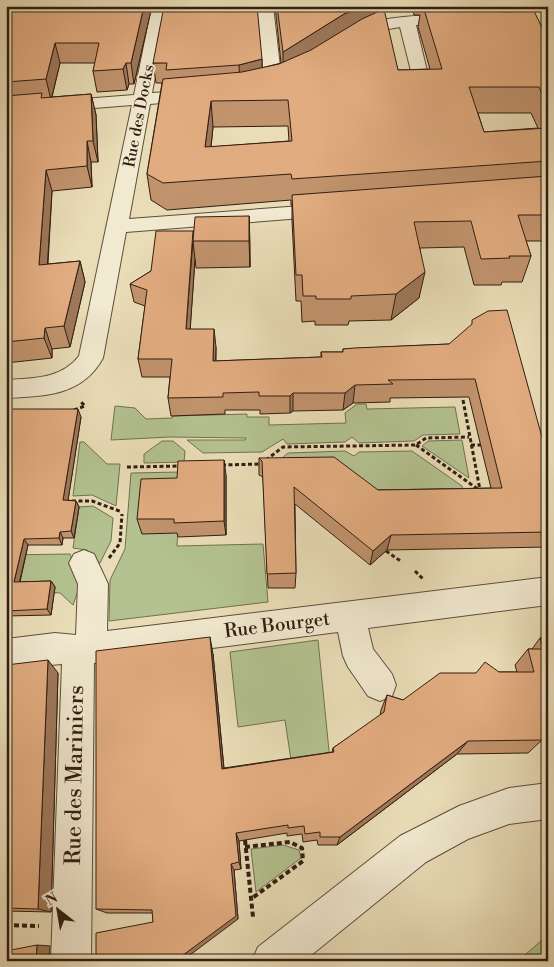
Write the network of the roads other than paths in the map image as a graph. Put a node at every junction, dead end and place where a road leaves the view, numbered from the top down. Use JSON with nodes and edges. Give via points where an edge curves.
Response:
{"nodes":[{"id":1,"x":160,"y":6,"type":"edge"},
{"id":2,"x":265,"y":6,"type":"edge"},
{"id":3,"x":538,"y":6,"type":"edge"},
{"id":4,"x":477,"y":20,"type":"edge"},
{"id":5,"x":408,"y":21,"type":"junction"},
{"id":6,"x":526,"y":21,"type":"edge"},
{"id":7,"x":547,"y":22,"type":"edge"},
{"id":8,"x":337,"y":48,"type":"edge"},
{"id":9,"x":419,"y":71,"type":"edge"},
{"id":10,"x":273,"y":83,"type":"edge"},
{"id":11,"x":211,"y":94,"type":"edge"},
{"id":12,"x":143,"y":99,"type":"junction"},
{"id":13,"x":6,"y":110,"type":"edge"},
{"id":14,"x":348,"y":208,"type":"edge"},
{"id":15,"x":118,"y":226,"type":"junction"},
{"id":16,"x":6,"y":388,"type":"edge"},
{"id":17,"x":88,"y":572,"type":"road end"},
{"id":18,"x":548,"y":591,"type":"edge"},
{"id":19,"x":350,"y":616,"type":"junction"},
{"id":20,"x":85,"y":649,"type":"junction"},
{"id":21,"x":6,"y":654,"type":"edge"},
{"id":22,"x":380,"y":685,"type":"dead end"},
{"id":23,"x":548,"y":801,"type":"edge"},
{"id":24,"x":71,"y":961,"type":"edge"},
{"id":25,"x":272,"y":961,"type":"edge"}],
"edges":[{"from":1,"to":12,"type":"street","name":"Rue des Docks"},
{"from":2,"to":10,"type":"street"},
{"from":3,"to":7,"type":"main road"},
{"from":4,"to":5,"type":"street"},
{"from":5,"to":8,"type":"street","via":[[386,18]]},
{"from":5,"to":9,"type":"street"},
{"from":6,"to":7,"type":"street"},
{"from":11,"to":12,"type":"street"},
{"from":12,"to":13,"type":"street"},
{"from":12,"to":15,"type":"street","name":"Rue des Docks"},
{"from":14,"to":15,"type":"street"},
{"from":15,"to":16,"type":"street","name":"Rue des Docks","via":[[91,358],[85,367],[67,381]]},
{"from":17,"to":20,"type":"street","name":"Rue des Mariniers","via":[[93,584]]},
{"from":18,"to":19,"type":"street","name":"Rue Bourget"},
{"from":19,"to":20,"type":"street","name":"Rue Bourget"},
{"from":19,"to":22,"type":"street","via":[[359,656]]},
{"from":20,"to":21,"type":"street","name":"Rue Bourget","via":[[55,648]]},
{"from":20,"to":24,"type":"street","name":"Rue des Mariniers"},
{"from":23,"to":25,"type":"street","via":[[509,806],[492,812],[459,824],[413,849]]}]}
